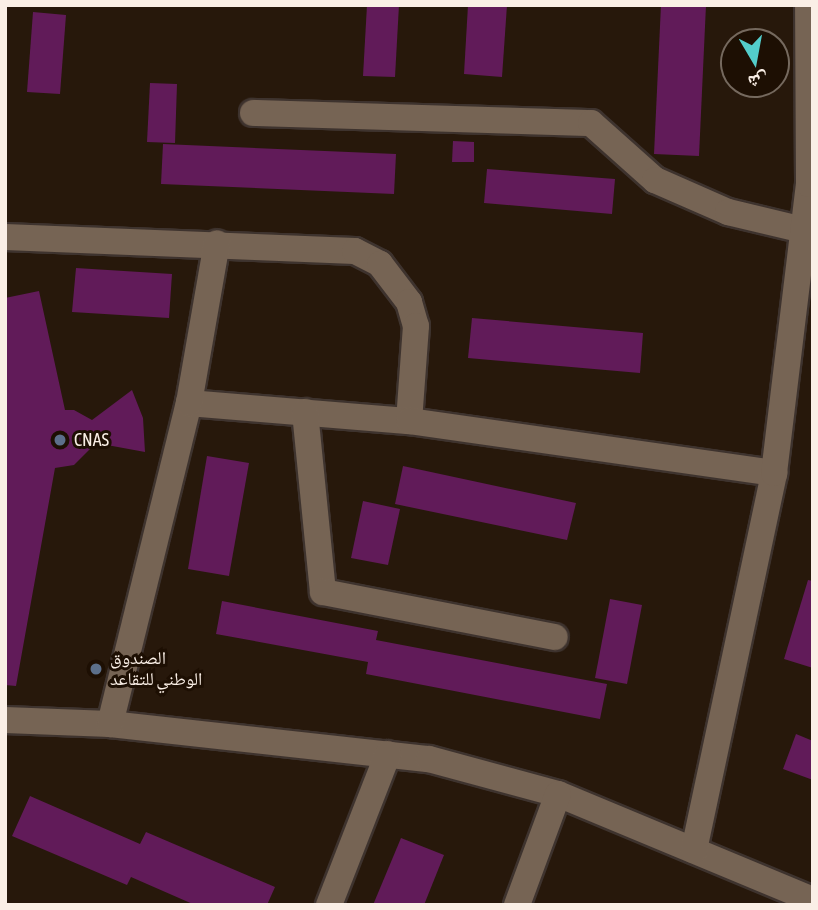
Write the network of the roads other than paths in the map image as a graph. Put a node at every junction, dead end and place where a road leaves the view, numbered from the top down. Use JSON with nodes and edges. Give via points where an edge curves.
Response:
{"nodes":[{"id":1,"x":808,"y":5,"type":"edge"},
{"id":2,"x":253,"y":113,"type":"dead end"},
{"id":3,"x":811,"y":184,"type":"edge"},
{"id":4,"x":803,"y":230,"type":"junction"},
{"id":5,"x":5,"y":237,"type":"edge"},
{"id":6,"x":217,"y":243,"type":"junction"},
{"id":7,"x":188,"y":403,"type":"junction"},
{"id":8,"x":305,"y":412,"type":"junction"},
{"id":9,"x":409,"y":421,"type":"junction"},
{"id":10,"x":774,"y":473,"type":"junction"},
{"id":11,"x":555,"y":637,"type":"dead end"},
{"id":12,"x":5,"y":720,"type":"edge"},
{"id":13,"x":110,"y":724,"type":"junction"},
{"id":14,"x":388,"y":754,"type":"junction"},
{"id":15,"x":558,"y":794,"type":"junction"},
{"id":16,"x":694,"y":850,"type":"junction"},
{"id":17,"x":813,"y":900,"type":"edge"},
{"id":18,"x":329,"y":905,"type":"edge"},
{"id":19,"x":517,"y":905,"type":"edge"}],
"edges":[{"from":1,"to":3,"type":"street"},
{"from":2,"to":4,"type":"street","via":[[591,123],[655,180],[728,212]]},
{"from":3,"to":4,"type":"street"},
{"from":4,"to":10,"type":"street"},
{"from":5,"to":6,"type":"street"},
{"from":6,"to":7,"type":"street"},
{"from":6,"to":9,"type":"street","via":[[355,251],[380,264],[409,302],[416,326]]},
{"from":7,"to":8,"type":"street"},
{"from":7,"to":13,"type":"street"},
{"from":8,"to":9,"type":"street"},
{"from":8,"to":11,"type":"street","via":[[323,592]]},
{"from":9,"to":10,"type":"street"},
{"from":10,"to":16,"type":"street"},
{"from":12,"to":13,"type":"street"},
{"from":13,"to":14,"type":"street"},
{"from":14,"to":15,"type":"street","via":[[429,759]]},
{"from":14,"to":18,"type":"street"},
{"from":15,"to":16,"type":"street"},
{"from":15,"to":19,"type":"street"},
{"from":16,"to":17,"type":"street"}]}
